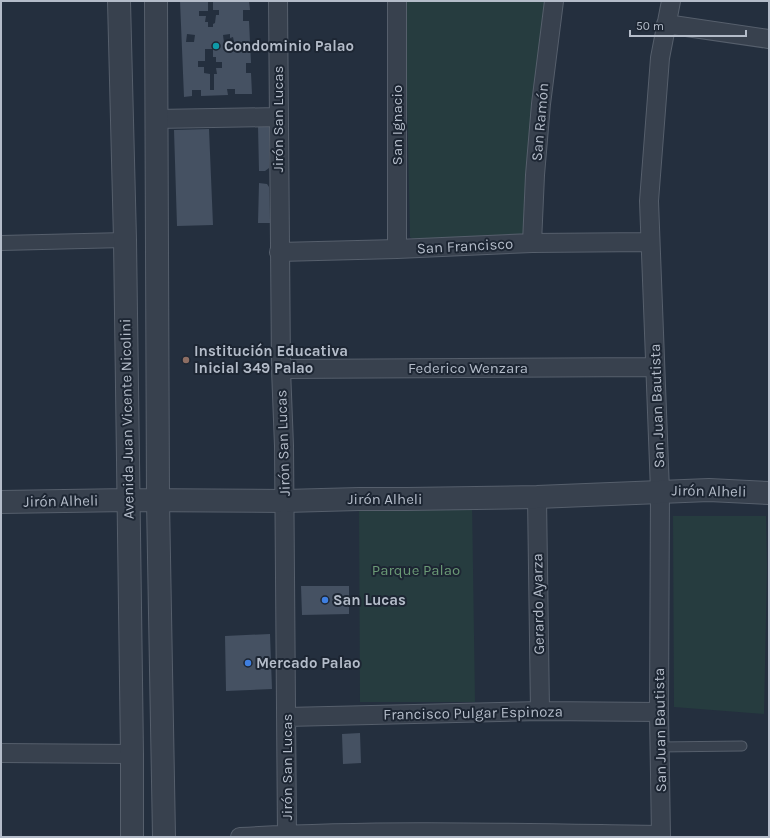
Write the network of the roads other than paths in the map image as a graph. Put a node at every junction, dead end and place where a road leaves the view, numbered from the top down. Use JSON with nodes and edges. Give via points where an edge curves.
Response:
{"nodes":[{"id":1,"x":119,"y":1,"type":"edge"},
{"id":2,"x":156,"y":1,"type":"edge"},
{"id":3,"x":278,"y":1,"type":"edge"},
{"id":4,"x":397,"y":1,"type":"edge"},
{"id":5,"x":554,"y":1,"type":"edge"},
{"id":6,"x":671,"y":1,"type":"edge"},
{"id":7,"x":666,"y":24,"type":"junction"},
{"id":8,"x":769,"y":39,"type":"edge"},
{"id":9,"x":278,"y":117,"type":"junction"},
{"id":10,"x":156,"y":119,"type":"junction"},
{"id":11,"x":125,"y":240,"type":"junction"},
{"id":12,"x":650,"y":242,"type":"junction"},
{"id":13,"x":1,"y":243,"type":"edge"},
{"id":14,"x":532,"y":243,"type":"junction"},
{"id":15,"x":398,"y":249,"type":"junction"},
{"id":16,"x":279,"y":252,"type":"junction"},
{"id":17,"x":656,"y":367,"type":"junction"},
{"id":18,"x":281,"y":369,"type":"junction"},
{"id":19,"x":660,"y":491,"type":"junction"},
{"id":20,"x":769,"y":493,"type":"edge"},
{"id":21,"x":537,"y":497,"type":"junction"},
{"id":22,"x":128,"y":500,"type":"junction"},
{"id":23,"x":158,"y":501,"type":"junction"},
{"id":24,"x":285,"y":501,"type":"junction"},
{"id":25,"x":1,"y":502,"type":"edge"},
{"id":26,"x":540,"y":711,"type":"junction"},
{"id":27,"x":659,"y":712,"type":"junction"},
{"id":28,"x":286,"y":717,"type":"junction"},
{"id":29,"x":742,"y":746,"type":"dead end"},
{"id":30,"x":660,"y":747,"type":"junction"},
{"id":31,"x":1,"y":753,"type":"edge"},
{"id":32,"x":132,"y":754,"type":"junction"},
{"id":33,"x":408,"y":835,"type":"edge"},
{"id":34,"x":287,"y":836,"type":"edge"},
{"id":35,"x":661,"y":836,"type":"edge"},
{"id":36,"x":132,"y":837,"type":"edge"},
{"id":37,"x":164,"y":837,"type":"edge"},
{"id":38,"x":240,"y":837,"type":"edge"}],
"edges":[{"from":1,"to":11,"type":"street","name":"Avenida Juan Vicente Nicolini"},
{"from":2,"to":10,"type":"street","name":"Avenida Juan Vicente Nicolini"},
{"from":3,"to":9,"type":"street","name":"Jirón San Lucas"},
{"from":4,"to":15,"type":"street","name":"San Ignacio"},
{"from":5,"to":14,"type":"street","name":"San Ramón","via":[[540,104]]},
{"from":6,"to":7,"type":"street","name":"San Juan Bautista"},
{"from":7,"to":8,"type":"street"},
{"from":7,"to":12,"type":"street","name":"San Juan Bautista","via":[[660,58],[651,157]]},
{"from":9,"to":10,"type":"street"},
{"from":9,"to":16,"type":"street","name":"Jirón San Lucas"},
{"from":10,"to":23,"type":"street","name":"Avenida Juan Vicente Nicolini"},
{"from":11,"to":13,"type":"street"},
{"from":11,"to":22,"type":"street","name":"Avenida Juan Vicente Nicolini"},
{"from":12,"to":14,"type":"street","name":"San Francisco"},
{"from":12,"to":17,"type":"street","name":"San Juan Bautista"},
{"from":14,"to":15,"type":"street","name":"San Francisco"},
{"from":15,"to":16,"type":"street","name":"San Francisco"},
{"from":16,"to":18,"type":"street","name":"Jirón San Lucas"},
{"from":17,"to":18,"type":"street","name":"Federico Wenzara"},
{"from":17,"to":19,"type":"street","name":"San Juan Bautista"},
{"from":18,"to":24,"type":"street","name":"Jirón San Lucas"},
{"from":19,"to":20,"type":"street","name":"Jirón Alheli"},
{"from":19,"to":21,"type":"street","name":"Jirón Alheli"},
{"from":19,"to":27,"type":"street","name":"San Juan Bautista"},
{"from":21,"to":24,"type":"street","name":"Jirón Alheli"},
{"from":21,"to":26,"type":"street","name":"Gerardo Ayarza"},
{"from":22,"to":23,"type":"street","name":"Jirón Alheli"},
{"from":22,"to":25,"type":"street","name":"Jirón Alheli"},
{"from":22,"to":32,"type":"street","name":"Avenida Juan Vicente Nicolini"},
{"from":23,"to":24,"type":"street","name":"Jirón Alheli"},
{"from":23,"to":37,"type":"street","name":"Avenida Juan Vicente Nicolini"},
{"from":24,"to":28,"type":"street","name":"Jirón San Lucas"},
{"from":26,"to":27,"type":"street","name":"Francisco Pulgar Espinoza"},
{"from":26,"to":28,"type":"street","name":"Francisco Pulgar Espinoza"},
{"from":27,"to":30,"type":"street","name":"San Juan Bautista"},
{"from":28,"to":34,"type":"street","name":"Jirón San Lucas"},
{"from":29,"to":30,"type":"lane"},
{"from":30,"to":35,"type":"street","name":"San Juan Bautista"},
{"from":31,"to":32,"type":"street"},
{"from":32,"to":36,"type":"street","name":"Avenida Juan Vicente Nicolini"},
{"from":33,"to":34,"type":"street"},
{"from":33,"to":35,"type":"street"},
{"from":34,"to":38,"type":"street"}]}
